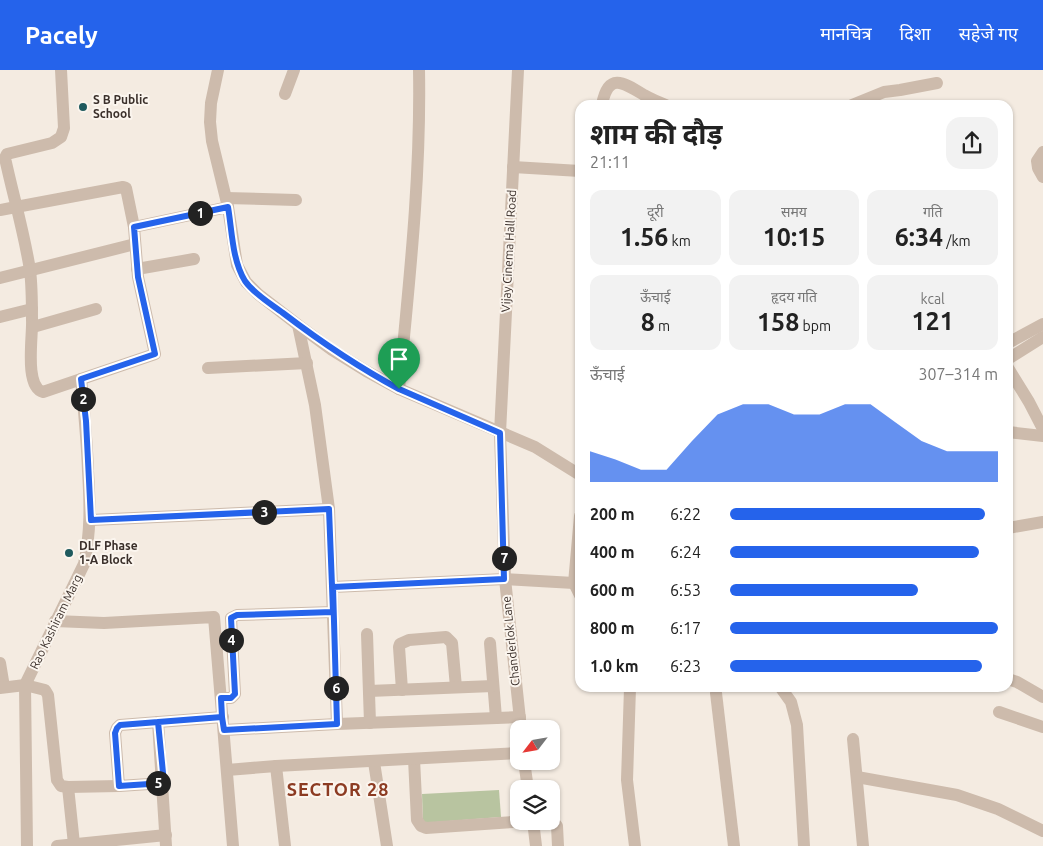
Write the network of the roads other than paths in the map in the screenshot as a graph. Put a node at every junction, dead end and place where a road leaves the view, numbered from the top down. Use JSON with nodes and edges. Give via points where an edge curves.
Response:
{"nodes":[{"id":1,"x":62,"y":70,"type":"edge"},
{"id":2,"x":218,"y":70,"type":"edge"},
{"id":3,"x":294,"y":70,"type":"edge"},
{"id":4,"x":419,"y":70,"type":"edge"},
{"id":5,"x":518,"y":70,"type":"edge"},
{"id":6,"x":937,"y":83,"type":"dead end"},
{"id":7,"x":285,"y":94,"type":"dead end"},
{"id":8,"x":603,"y":100,"type":"edge"},
{"id":9,"x":654,"y":100,"type":"edge"},
{"id":10,"x":864,"y":100,"type":"edge"},
{"id":11,"x":1043,"y":152,"type":"edge"},
{"id":12,"x":513,"y":167,"type":"junction"},
{"id":13,"x":575,"y":171,"type":"edge"},
{"id":14,"x":1043,"y":177,"type":"edge"},
{"id":15,"x":296,"y":200,"type":"dead end"},
{"id":16,"x":227,"y":202,"type":"junction"},
{"id":17,"x":16,"y":207,"type":"junction"},
{"id":18,"x":0,"y":210,"type":"edge"},
{"id":19,"x":134,"y":227,"type":"junction"},
{"id":20,"x":135,"y":244,"type":"junction"},
{"id":21,"x":194,"y":259,"type":"dead end"},
{"id":22,"x":137,"y":269,"type":"junction"},
{"id":23,"x":30,"y":271,"type":"junction"},
{"id":24,"x":0,"y":278,"type":"edge"},
{"id":25,"x":32,"y":309,"type":"junction"},
{"id":26,"x":96,"y":309,"type":"dead end"},
{"id":27,"x":0,"y":317,"type":"edge"},
{"id":28,"x":1043,"y":324,"type":"edge"},
{"id":29,"x":298,"y":325,"type":"junction"},
{"id":30,"x":33,"y":327,"type":"junction"},
{"id":31,"x":1043,"y":337,"type":"edge"},
{"id":32,"x":1013,"y":340,"type":"edge"},
{"id":33,"x":1013,"y":356,"type":"edge"},
{"id":34,"x":307,"y":363,"type":"junction"},
{"id":35,"x":208,"y":368,"type":"dead end"},
{"id":36,"x":1013,"y":376,"type":"edge"},
{"id":37,"x":81,"y":379,"type":"junction"},
{"id":38,"x":399,"y":389,"type":"junction"},
{"id":39,"x":1043,"y":429,"type":"edge"},
{"id":40,"x":500,"y":433,"type":"junction"},
{"id":41,"x":1013,"y":433,"type":"edge"},
{"id":42,"x":1043,"y":436,"type":"edge"},
{"id":43,"x":575,"y":472,"type":"edge"},
{"id":44,"x":329,"y":509,"type":"junction"},
{"id":45,"x":91,"y":520,"type":"junction"},
{"id":46,"x":1043,"y":522,"type":"edge"},
{"id":47,"x":1013,"y":527,"type":"edge"},
{"id":48,"x":504,"y":579,"type":"junction"},
{"id":49,"x":333,"y":587,"type":"junction"},
{"id":50,"x":575,"y":589,"type":"edge"},
{"id":51,"x":333,"y":612,"type":"junction"},
{"id":52,"x":55,"y":621,"type":"junction"},
{"id":53,"x":367,"y":634,"type":"dead end"},
{"id":54,"x":490,"y":643,"type":"dead end"},
{"id":55,"x":0,"y":663,"type":"edge"},
{"id":56,"x":1013,"y":680,"type":"edge"},
{"id":57,"x":25,"y":685,"type":"junction"},
{"id":58,"x":493,"y":686,"type":"junction"},
{"id":59,"x":456,"y":687,"type":"junction"},
{"id":60,"x":2,"y":688,"type":"edge"},
{"id":61,"x":402,"y":690,"type":"junction"},
{"id":62,"x":369,"y":691,"type":"junction"},
{"id":63,"x":630,"y":692,"type":"edge"},
{"id":64,"x":787,"y":692,"type":"edge"},
{"id":65,"x":716,"y":693,"type":"dead end"},
{"id":66,"x":1043,"y":697,"type":"edge"},
{"id":67,"x":221,"y":698,"type":"junction"},
{"id":68,"x":998,"y":712,"type":"dead end"},
{"id":69,"x":222,"y":717,"type":"junction"},
{"id":70,"x":496,"y":718,"type":"junction"},
{"id":71,"x":520,"y":720,"type":"edge"},
{"id":72,"x":510,"y":721,"type":"edge"},
{"id":73,"x":158,"y":722,"type":"junction"},
{"id":74,"x":370,"y":723,"type":"junction"},
{"id":75,"x":337,"y":724,"type":"junction"},
{"id":76,"x":1043,"y":727,"type":"edge"},
{"id":77,"x":224,"y":730,"type":"junction"},
{"id":78,"x":853,"y":739,"type":"dead end"},
{"id":79,"x":510,"y":754,"type":"edge"},
{"id":80,"x":414,"y":759,"type":"junction"},
{"id":81,"x":374,"y":762,"type":"junction"},
{"id":82,"x":276,"y":766,"type":"junction"},
{"id":83,"x":227,"y":770,"type":"junction"},
{"id":84,"x":857,"y":777,"type":"junction"},
{"id":85,"x":164,"y":783,"type":"junction"},
{"id":86,"x":119,"y":786,"type":"junction"},
{"id":87,"x":68,"y":787,"type":"junction"},
{"id":88,"x":510,"y":822,"type":"edge"},
{"id":89,"x":534,"y":830,"type":"edge"},
{"id":90,"x":557,"y":830,"type":"edge"},
{"id":91,"x":1043,"y":831,"type":"edge"},
{"id":92,"x":166,"y":841,"type":"edge"},
{"id":93,"x":74,"y":844,"type":"junction"},
{"id":94,"x":27,"y":846,"type":"edge"},
{"id":95,"x":56,"y":846,"type":"edge"},
{"id":96,"x":233,"y":846,"type":"edge"},
{"id":97,"x":285,"y":846,"type":"edge"},
{"id":98,"x":388,"y":846,"type":"edge"},
{"id":99,"x":536,"y":846,"type":"edge"},
{"id":100,"x":558,"y":846,"type":"edge"},
{"id":101,"x":635,"y":846,"type":"edge"},
{"id":102,"x":734,"y":846,"type":"edge"},
{"id":103,"x":804,"y":846,"type":"edge"},
{"id":104,"x":863,"y":846,"type":"edge"}],
"edges":[{"from":1,"to":17,"type":"street","via":[[64,128],[61,137],[52,143],[7,154],[5,158]]},
{"from":2,"to":16,"type":"street","via":[[210,122]]},
{"from":3,"to":7,"type":"street"},
{"from":4,"to":38,"type":"street","via":[[417,178]]},
{"from":5,"to":12,"type":"street","name":"Vijay Cinema Hall Road"},
{"from":6,"to":10,"type":"street","via":[[884,92]]},
{"from":8,"to":9,"type":"street","via":[[605,91],[618,82]]},
{"from":11,"to":14,"type":"street","via":[[1037,161]]},
{"from":12,"to":13,"type":"street"},
{"from":12,"to":40,"type":"street","name":"Vijay Cinema Hall Road"},
{"from":15,"to":16,"type":"street"},
{"from":16,"to":19,"type":"street"},
{"from":16,"to":29,"type":"street","via":[[237,264],[246,282]]},
{"from":17,"to":18,"type":"street"},
{"from":17,"to":19,"type":"street","via":[[123,187],[127,190]]},
{"from":17,"to":23,"type":"street"},
{"from":19,"to":20,"type":"street"},
{"from":20,"to":22,"type":"street"},
{"from":20,"to":23,"type":"street"},
{"from":21,"to":22,"type":"street"},
{"from":22,"to":37,"type":"street","via":[[155,354]]},
{"from":23,"to":24,"type":"street"},
{"from":23,"to":25,"type":"street"},
{"from":25,"to":27,"type":"street"},
{"from":25,"to":30,"type":"street"},
{"from":26,"to":30,"type":"street"},
{"from":28,"to":32,"type":"street"},
{"from":29,"to":34,"type":"street"},
{"from":29,"to":38,"type":"street","via":[[366,372]]},
{"from":30,"to":37,"type":"street","via":[[30,356],[38,391]]},
{"from":31,"to":33,"type":"street"},
{"from":34,"to":35,"type":"street"},
{"from":34,"to":44,"type":"street"},
{"from":36,"to":39,"type":"street"},
{"from":37,"to":45,"type":"street","name":"Rao Kashiram Marg"},
{"from":38,"to":40,"type":"street"},
{"from":40,"to":43,"type":"street","via":[[535,447]]},
{"from":40,"to":48,"type":"street","name":"Chanderlok Lane"},
{"from":41,"to":42,"type":"street"},
{"from":44,"to":45,"type":"street"},
{"from":44,"to":49,"type":"street"},
{"from":45,"to":52,"type":"street","name":"Rao Kashiram Marg","via":[[84,564]]},
{"from":46,"to":47,"type":"street"},
{"from":48,"to":49,"type":"street"},
{"from":48,"to":50,"type":"street"},
{"from":48,"to":71,"type":"street","name":"Chanderlok Lane"},
{"from":49,"to":51,"type":"street"},
{"from":51,"to":67,"type":"street","via":[[237,615],[231,618],[235,694],[231,698]]},
{"from":51,"to":75,"type":"street"},
{"from":52,"to":57,"type":"street","name":"Rao Kashiram Marg"},
{"from":52,"to":67,"type":"street","via":[[104,623],[214,617]]},
{"from":53,"to":62,"type":"street"},
{"from":54,"to":58,"type":"street"},
{"from":55,"to":60,"type":"street"},
{"from":56,"to":66,"type":"street"},
{"from":57,"to":60,"type":"street"},
{"from":57,"to":87,"type":"street","via":[[41,688],[48,695],[57,780],[61,786]]},
{"from":57,"to":94,"type":"street"},
{"from":58,"to":59,"type":"street"},
{"from":58,"to":70,"type":"street"},
{"from":59,"to":61,"type":"street"},
{"from":59,"to":61,"type":"street","via":[[452,643],[446,637],[409,640],[400,644]]},
{"from":61,"to":62,"type":"street"},
{"from":62,"to":74,"type":"street"},
{"from":63,"to":101,"type":"street","via":[[627,780]]},
{"from":64,"to":103,"type":"street","via":[[797,725]]},
{"from":65,"to":102,"type":"street"},
{"from":67,"to":69,"type":"street"},
{"from":68,"to":76,"type":"street"},
{"from":69,"to":73,"type":"street"},
{"from":69,"to":77,"type":"street"},
{"from":70,"to":72,"type":"street"},
{"from":70,"to":74,"type":"street"},
{"from":73,"to":85,"type":"street"},
{"from":73,"to":86,"type":"street","via":[[120,725],[117,728]]},
{"from":74,"to":75,"type":"street"},
{"from":75,"to":77,"type":"street"},
{"from":77,"to":83,"type":"street"},
{"from":78,"to":84,"type":"street"},
{"from":79,"to":80,"type":"street"},
{"from":80,"to":81,"type":"street"},
{"from":80,"to":88,"type":"street","via":[[417,820],[421,826]]},
{"from":81,"to":82,"type":"street"},
{"from":81,"to":98,"type":"street"},
{"from":82,"to":83,"type":"street"},
{"from":82,"to":97,"type":"street"},
{"from":83,"to":96,"type":"street"},
{"from":84,"to":91,"type":"street","via":[[957,795],[998,809]]},
{"from":84,"to":104,"type":"street"},
{"from":85,"to":86,"type":"street"},
{"from":85,"to":92,"type":"street"},
{"from":86,"to":87,"type":"street"},
{"from":87,"to":93,"type":"street"},
{"from":89,"to":99,"type":"street"},
{"from":90,"to":100,"type":"street"},
{"from":92,"to":93,"type":"street"},
{"from":93,"to":95,"type":"street"}]}
